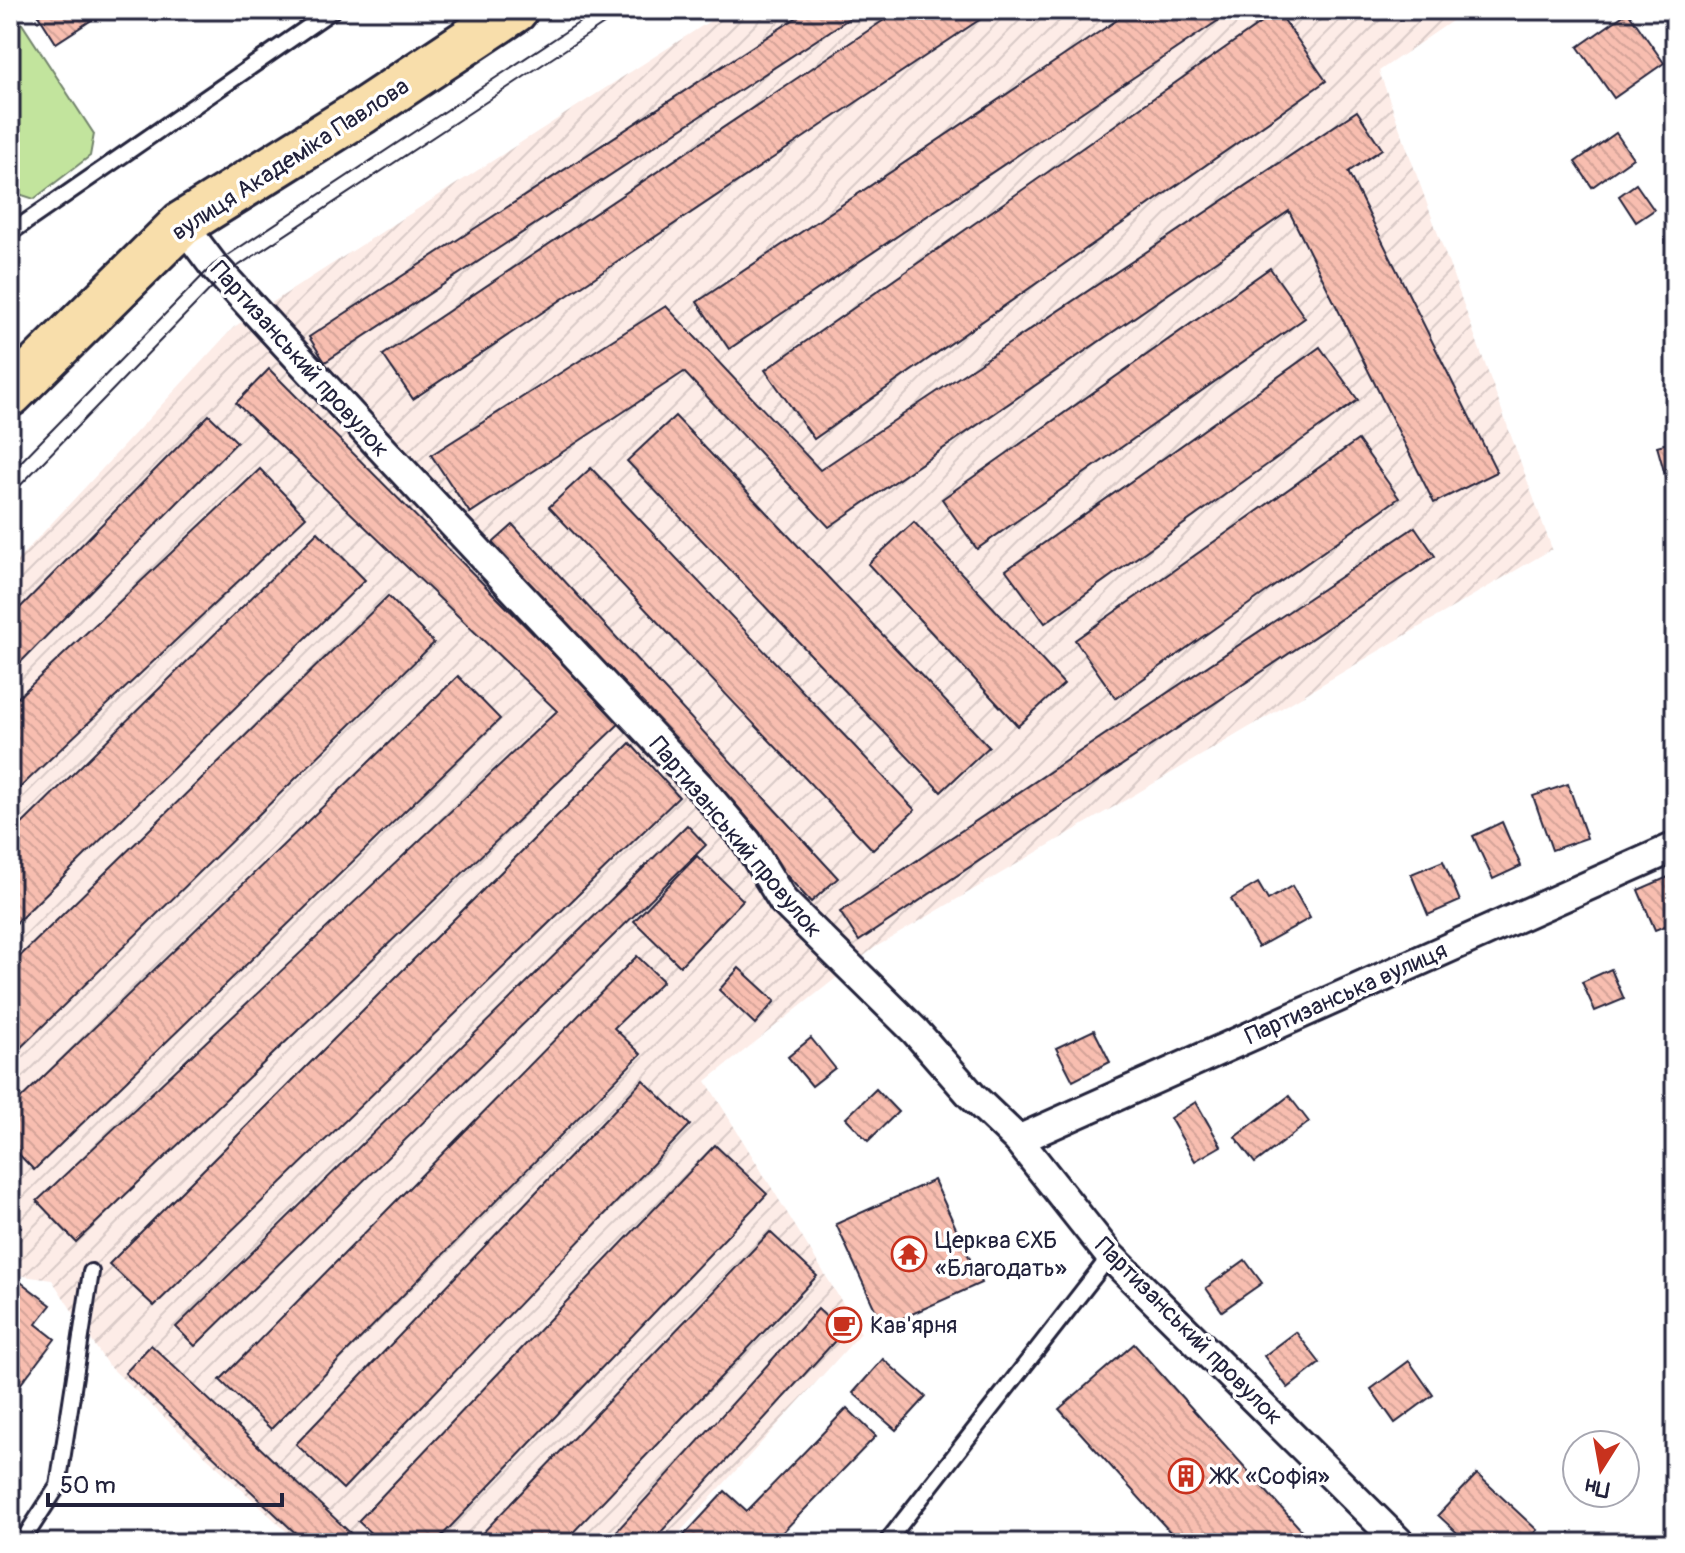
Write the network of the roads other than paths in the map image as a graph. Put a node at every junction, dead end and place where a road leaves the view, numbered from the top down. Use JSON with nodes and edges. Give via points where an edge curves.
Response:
{"nodes":[{"id":1,"x":333,"y":10,"type":"edge"},
{"id":2,"x":515,"y":10,"type":"edge"},
{"id":3,"x":182,"y":224,"type":"junction"},
{"id":4,"x":10,"y":233,"type":"edge"},
{"id":5,"x":10,"y":394,"type":"edge"},
{"id":6,"x":1675,"y":847,"type":"edge"},
{"id":7,"x":1018,"y":1140,"type":"junction"},
{"id":8,"x":1110,"y":1256,"type":"junction"},
{"id":9,"x":91,"y":1272,"type":"dead end"},
{"id":10,"x":21,"y":1543,"type":"edge"},
{"id":11,"x":886,"y":1543,"type":"edge"},
{"id":12,"x":1400,"y":1543,"type":"edge"}],
"edges":[{"from":1,"to":4,"type":"lane"},
{"from":2,"to":3,"type":"main road","name":"вулиця Академіка Павлова"},
{"from":3,"to":5,"type":"main road","name":"вулиця Академіка Павлова"},
{"from":3,"to":7,"type":"street","name":"Партизанський провулок","via":[[320,382],[700,787],[747,842],[783,901]]},
{"from":6,"to":7,"type":"street","name":"Партизанська вулиця"},
{"from":7,"to":8,"type":"street","name":"Партизанський провулок"},
{"from":8,"to":11,"type":"lane"},
{"from":8,"to":12,"type":"street","name":"Партизанський провулок"},
{"from":9,"to":10,"type":"lane","via":[[58,1486]]}]}
